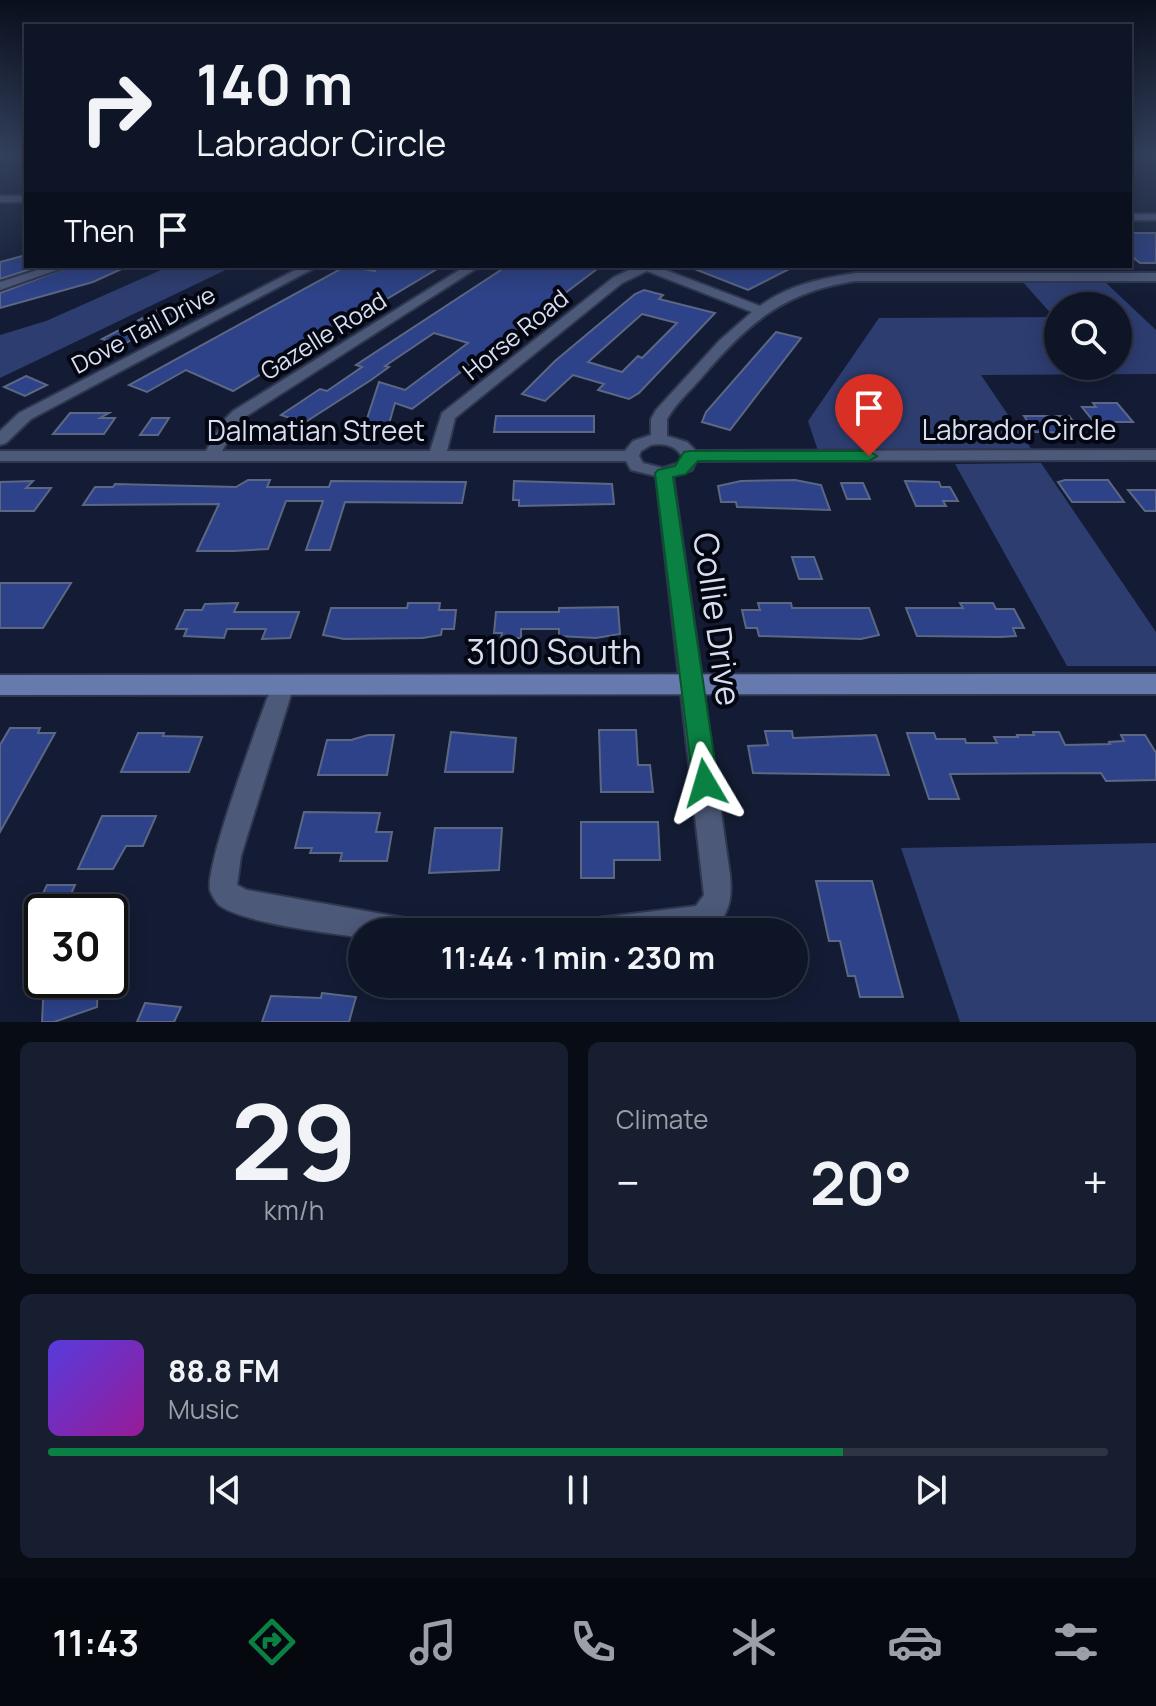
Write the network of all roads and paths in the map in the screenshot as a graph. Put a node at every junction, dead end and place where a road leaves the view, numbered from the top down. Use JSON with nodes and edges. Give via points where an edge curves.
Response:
{"nodes":[{"id":1,"x":1132,"y":217,"type":"edge"},
{"id":2,"x":1156,"y":217,"type":"edge"},
{"id":3,"x":56,"y":268,"type":"edge"},
{"id":4,"x":308,"y":268,"type":"edge"},
{"id":5,"x":471,"y":268,"type":"edge"},
{"id":6,"x":642,"y":268,"type":"edge"},
{"id":7,"x":651,"y":268,"type":"edge"},
{"id":8,"x":820,"y":268,"type":"edge"},
{"id":9,"x":945,"y":271,"type":"edge"},
{"id":10,"x":1156,"y":277,"type":"edge"},
{"id":11,"x":833,"y":278,"type":"junction"},
{"id":12,"x":0,"y":286,"type":"edge"},
{"id":13,"x":758,"y":310,"type":"junction"},
{"id":14,"x":659,"y":439,"type":"junction"},
{"id":15,"x":0,"y":440,"type":"edge"},
{"id":16,"x":1156,"y":455,"type":"edge"},
{"id":17,"x":0,"y":456,"type":"edge"},
{"id":18,"x":211,"y":456,"type":"junction"},
{"id":19,"x":437,"y":456,"type":"junction"},
{"id":20,"x":631,"y":456,"type":"junction"},
{"id":21,"x":690,"y":456,"type":"junction"},
{"id":22,"x":664,"y":473,"type":"junction"},
{"id":23,"x":692,"y":684,"type":"junction"},
{"id":24,"x":1156,"y":684,"type":"edge"},
{"id":25,"x":0,"y":685,"type":"edge"},
{"id":26,"x":283,"y":685,"type":"junction"},
{"id":27,"x":697,"y":918,"type":"edge"},
{"id":28,"x":348,"y":922,"type":"edge"}],
"edges":[{"from":1,"to":2,"type":"street"},
{"from":3,"to":12,"type":"street"},
{"from":4,"to":15,"type":"street","name":"Dove Tail Drive","via":[[25,416]]},
{"from":5,"to":18,"type":"street","name":"Gazelle Road","via":[[239,414]]},
{"from":6,"to":19,"type":"street","name":"Horse Road","via":[[618,280],[451,414]]},
{"from":7,"to":13,"type":"street"},
{"from":8,"to":11,"type":"street"},
{"from":9,"to":10,"type":"street"},
{"from":9,"to":11,"type":"street"},
{"from":11,"to":13,"type":"street","via":[[804,285]]},
{"from":13,"to":14,"type":"street","via":[[662,413]]},
{"from":14,"to":20,"type":"street","via":[[637,446]]},
{"from":14,"to":21,"type":"street","via":[[683,446]]},
{"from":16,"to":21,"type":"street","name":"Labrador Circle"},
{"from":17,"to":18,"type":"street","name":"Dalmatian Street"},
{"from":18,"to":19,"type":"street","name":"Dalmatian Street"},
{"from":19,"to":20,"type":"street","name":"Dalmatian Street"},
{"from":20,"to":22,"type":"street","via":[[644,470]]},
{"from":21,"to":22,"type":"street","via":[[680,470]]},
{"from":22,"to":23,"type":"street","name":"Collie Drive"},
{"from":23,"to":24,"type":"main road","name":"3100 South"},
{"from":23,"to":26,"type":"main road","name":"3100 South"},
{"from":23,"to":27,"type":"street","name":"Collie Drive","via":[[719,890],[716,905]]},
{"from":25,"to":26,"type":"main road","name":"3100 South"},
{"from":26,"to":28,"type":"street","via":[[228,856],[223,888],[245,903]]}]}
